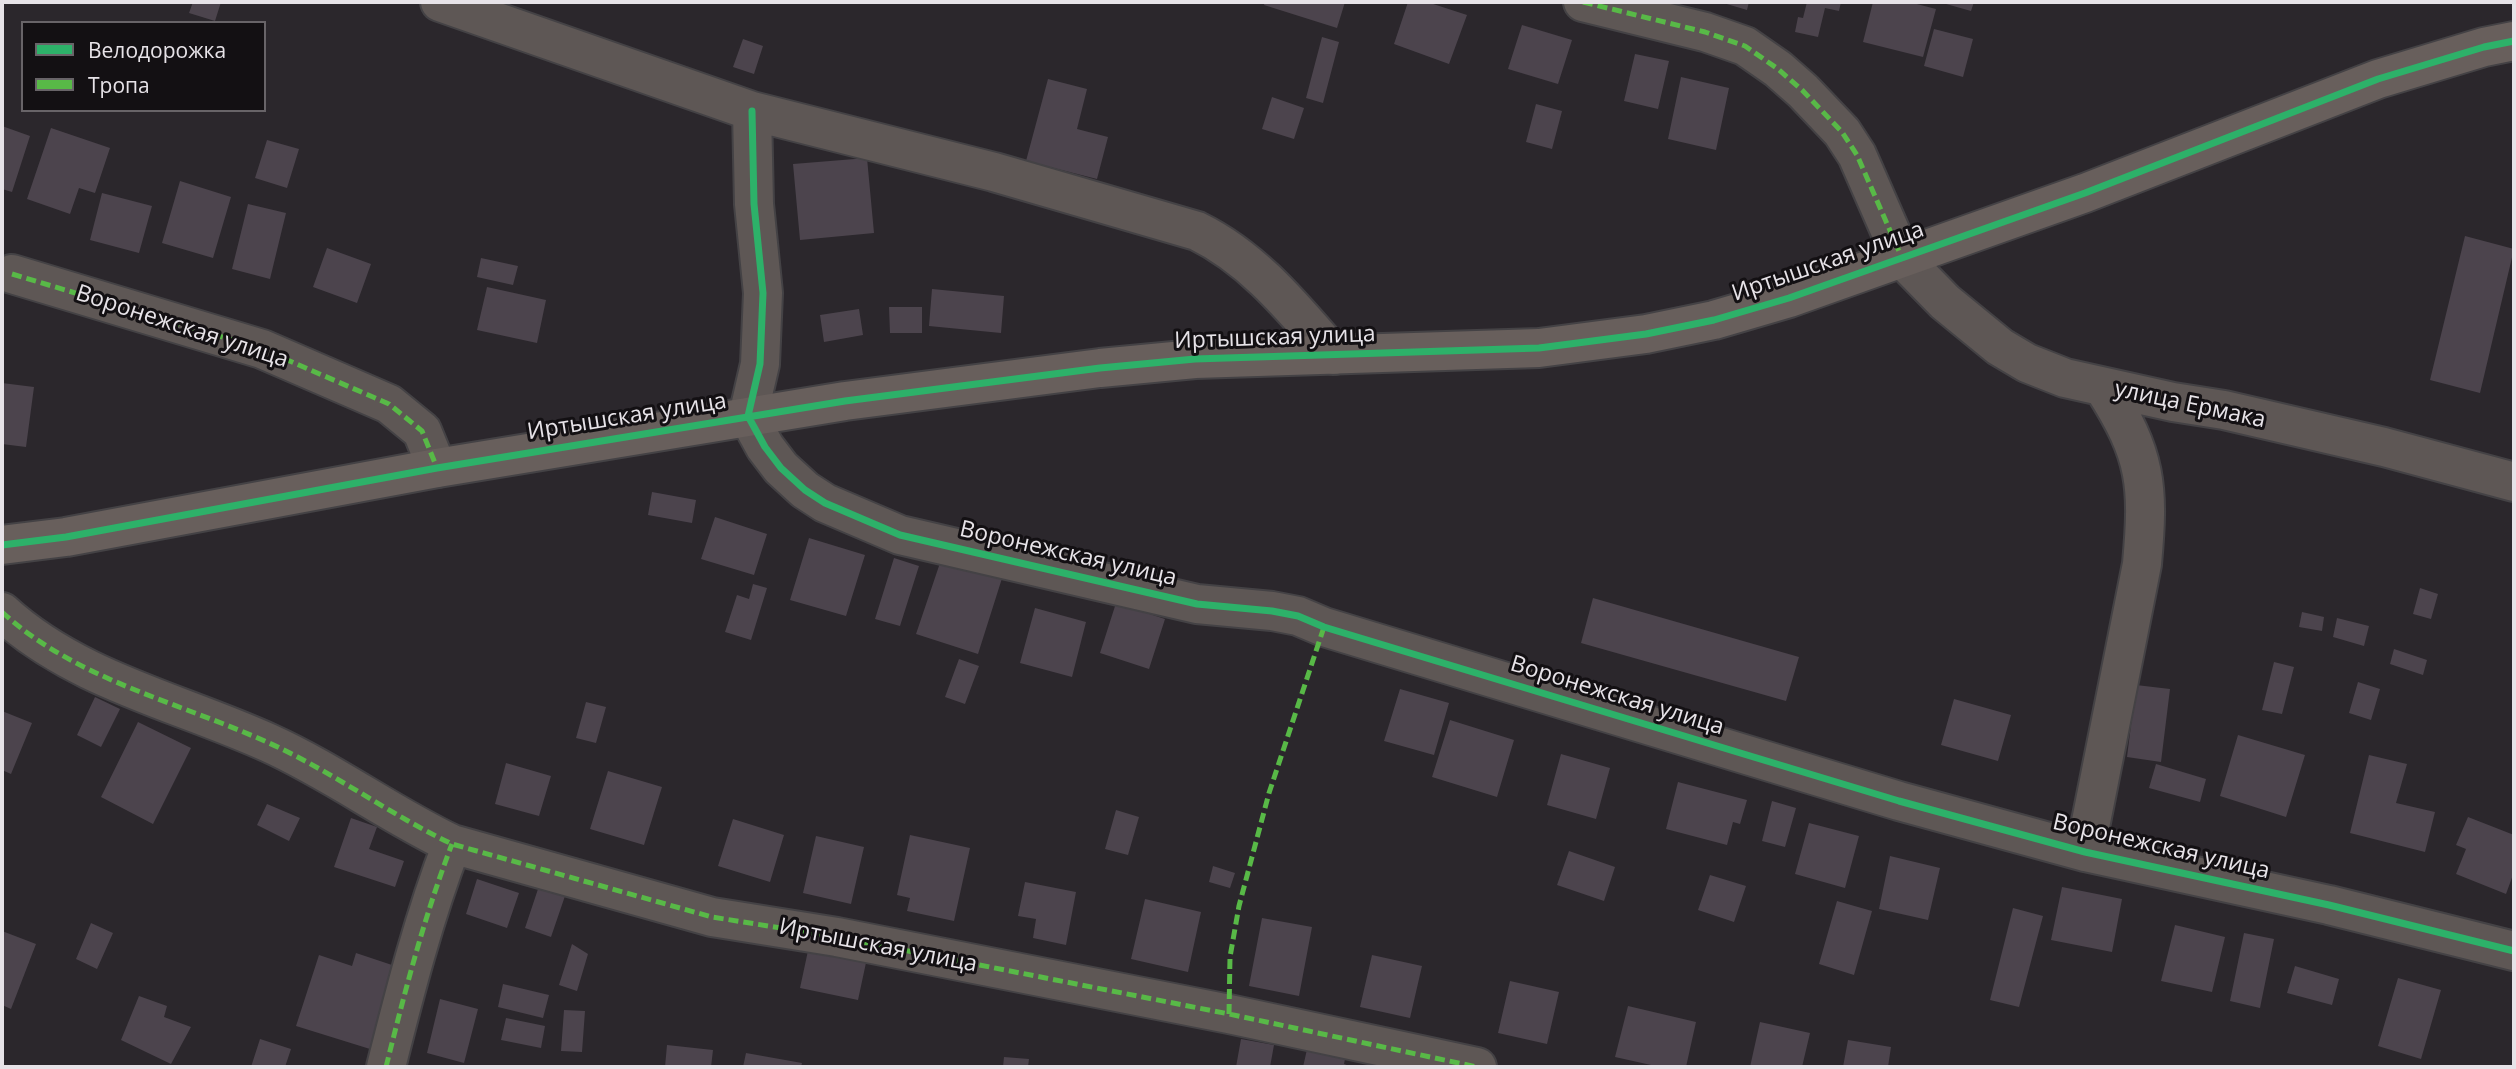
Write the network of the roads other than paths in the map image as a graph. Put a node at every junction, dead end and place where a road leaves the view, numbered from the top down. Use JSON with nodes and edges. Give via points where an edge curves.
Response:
{"nodes":[{"id":1,"x":440,"y":2,"type":"edge"},
{"id":2,"x":1583,"y":2,"type":"edge"},
{"id":3,"x":2514,"y":41,"type":"edge"},
{"id":4,"x":752,"y":111,"type":"junction"},
{"id":5,"x":1902,"y":258,"type":"junction"},
{"id":6,"x":12,"y":274,"type":"dead end"},
{"id":7,"x":1334,"y":355,"type":"junction"},
{"id":8,"x":2103,"y":387,"type":"junction"},
{"id":9,"x":748,"y":416,"type":"junction"},
{"id":10,"x":437,"y":468,"type":"junction"},
{"id":11,"x":2514,"y":482,"type":"edge"},
{"id":12,"x":2,"y":545,"type":"edge"},
{"id":13,"x":2,"y":612,"type":"edge"},
{"id":14,"x":452,"y":844,"type":"junction"},
{"id":15,"x":2085,"y":852,"type":"junction"},
{"id":16,"x":2514,"y":951,"type":"edge"},
{"id":17,"x":386,"y":1067,"type":"edge"},
{"id":18,"x":1477,"y":1067,"type":"edge"}],
"edges":[{"from":1,"to":4,"type":"street"},
{"from":2,"to":5,"type":"street","via":[[1705,32],[1745,46],[1778,69],[1842,132],[1857,155]]},
{"from":3,"to":5,"type":"main road","name":"Иртышская улица","via":[[2378,79],[2085,193]]},
{"from":4,"to":7,"type":"street","via":[[994,172],[1197,231],[1257,271]]},
{"from":4,"to":9,"type":"street","via":[[754,204],[763,293],[760,364]]},
{"from":5,"to":7,"type":"main road","name":"Иртышская улица","via":[[1714,320],[1646,334],[1539,348]]},
{"from":5,"to":8,"type":"street","name":"улица Ермака","via":[[1945,302],[2000,347],[2039,368]]},
{"from":6,"to":10,"type":"street","name":"Воронежская улица","via":[[262,349],[389,404],[422,431]]},
{"from":7,"to":9,"type":"main road","name":"Иртышская улица","via":[[1195,359],[1100,368]]},
{"from":8,"to":11,"type":"street","name":"улица Ермака","via":[[2224,410]]},
{"from":8,"to":15,"type":"street","via":[[2136,447],[2147,495],[2146,521],[2142,564]]},
{"from":9,"to":10,"type":"main road","name":"Иртышская улица"},
{"from":9,"to":15,"type":"street","name":"Воронежская улица","via":[[765,447],[804,490],[900,535],[1197,604],[1298,616],[1885,797]]},
{"from":10,"to":12,"type":"main road","name":"Иртышская улица"},
{"from":13,"to":14,"type":"street","name":"Иртышская улица","via":[[47,649],[270,743]]},
{"from":14,"to":17,"type":"street","via":[[414,953]]},
{"from":14,"to":18,"type":"street","name":"Иртышская улица","via":[[712,916],[1229,1014]]},
{"from":15,"to":16,"type":"street","name":"Воронежская улица"}]}
